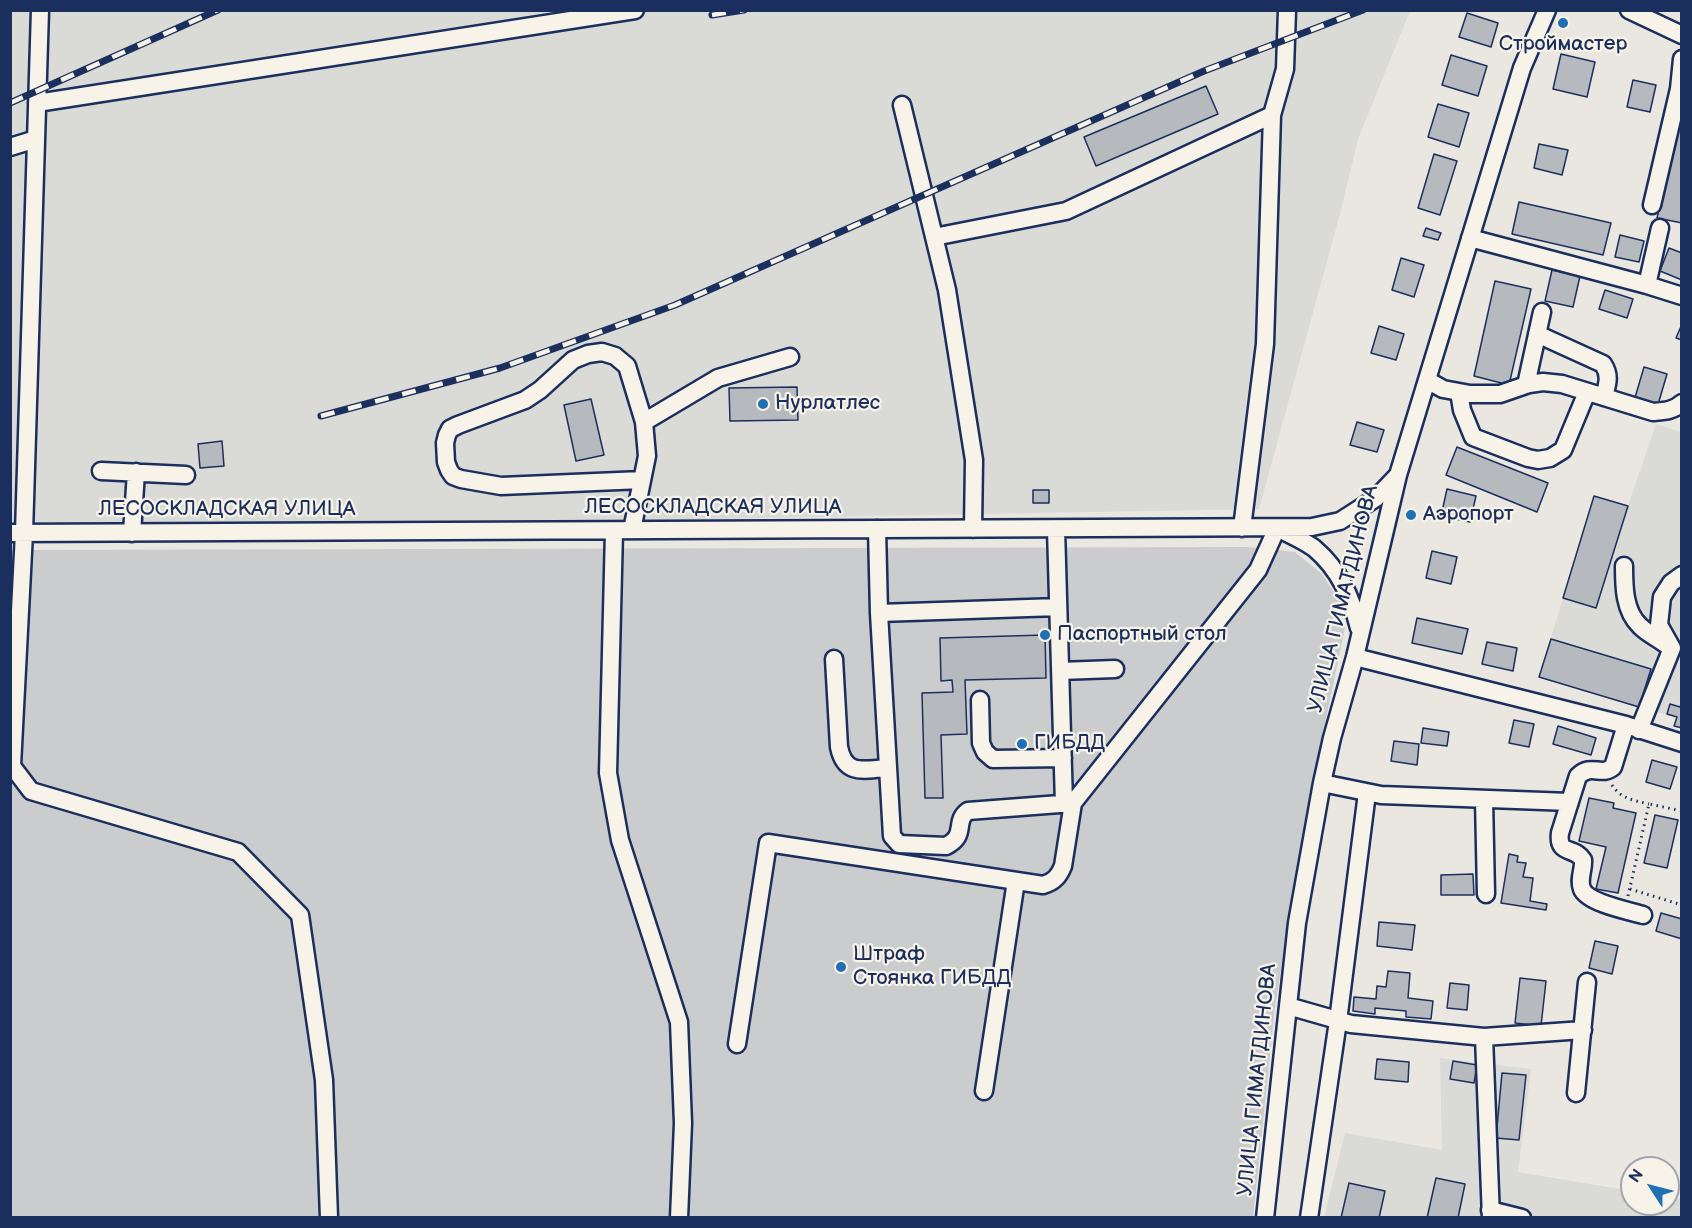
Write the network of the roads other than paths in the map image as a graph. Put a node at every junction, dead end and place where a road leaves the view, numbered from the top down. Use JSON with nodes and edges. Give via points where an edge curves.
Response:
{"nodes":[{"id":1,"x":40,"y":10,"type":"edge"},
{"id":2,"x":635,"y":10,"type":"edge"},
{"id":3,"x":1287,"y":10,"type":"edge"},
{"id":4,"x":1546,"y":10,"type":"edge"},
{"id":5,"x":1629,"y":10,"type":"edge"},
{"id":6,"x":1682,"y":35,"type":"edge"},
{"id":7,"x":1682,"y":59,"type":"edge"},
{"id":8,"x":37,"y":103,"type":"junction"},
{"id":9,"x":902,"y":105,"type":"dead end"},
{"id":10,"x":1272,"y":115,"type":"junction"},
{"id":11,"x":36,"y":139,"type":"junction"},
{"id":12,"x":10,"y":147,"type":"edge"},
{"id":13,"x":1652,"y":205,"type":"dead end"},
{"id":14,"x":1660,"y":228,"type":"dead end"},
{"id":15,"x":934,"y":237,"type":"junction"},
{"id":16,"x":1470,"y":238,"type":"junction"},
{"id":17,"x":1647,"y":285,"type":"junction"},
{"id":18,"x":1682,"y":296,"type":"edge"},
{"id":19,"x":1542,"y":312,"type":"dead end"},
{"id":20,"x":1537,"y":334,"type":"junction"},
{"id":21,"x":790,"y":357,"type":"dead end"},
{"id":22,"x":1426,"y":380,"type":"junction"},
{"id":23,"x":1526,"y":385,"type":"junction"},
{"id":24,"x":1459,"y":392,"type":"junction"},
{"id":25,"x":1587,"y":392,"type":"junction"},
{"id":26,"x":1604,"y":398,"type":"junction"},
{"id":27,"x":1682,"y":403,"type":"edge"},
{"id":28,"x":644,"y":422,"type":"junction"},
{"id":29,"x":101,"y":471,"type":"dead end"},
{"id":30,"x":136,"y":472,"type":"junction"},
{"id":31,"x":186,"y":475,"type":"dead end"},
{"id":32,"x":1398,"y":475,"type":"junction"},
{"id":33,"x":642,"y":480,"type":"junction"},
{"id":34,"x":1056,"y":528,"type":"junction"},
{"id":35,"x":1242,"y":528,"type":"junction"},
{"id":36,"x":1277,"y":528,"type":"junction"},
{"id":37,"x":877,"y":529,"type":"junction"},
{"id":38,"x":973,"y":529,"type":"junction"},
{"id":39,"x":632,"y":530,"type":"junction"},
{"id":40,"x":614,"y":531,"type":"junction"},
{"id":41,"x":17,"y":533,"type":"edge"},
{"id":42,"x":132,"y":533,"type":"junction"},
{"id":43,"x":1624,"y":566,"type":"dead end"},
{"id":44,"x":1682,"y":575,"type":"edge"},
{"id":45,"x":1058,"y":607,"type":"junction"},
{"id":46,"x":879,"y":613,"type":"junction"},
{"id":47,"x":1360,"y":632,"type":"junction"},
{"id":48,"x":1677,"y":650,"type":"edge"},
{"id":49,"x":1354,"y":657,"type":"junction"},
{"id":50,"x":834,"y":659,"type":"dead end"},
{"id":51,"x":1115,"y":669,"type":"dead end"},
{"id":52,"x":1060,"y":670,"type":"junction"},
{"id":53,"x":980,"y":700,"type":"dead end"},
{"id":54,"x":1633,"y":728,"type":"junction"},
{"id":55,"x":1682,"y":743,"type":"edge"},
{"id":56,"x":1063,"y":758,"type":"junction"},
{"id":57,"x":888,"y":768,"type":"junction"},
{"id":58,"x":1322,"y":783,"type":"junction"},
{"id":59,"x":1367,"y":793,"type":"junction"},
{"id":60,"x":1484,"y":799,"type":"junction"},
{"id":61,"x":1570,"y":802,"type":"junction"},
{"id":62,"x":1069,"y":803,"type":"junction"},
{"id":63,"x":1016,"y":881,"type":"junction"},
{"id":64,"x":1486,"y":894,"type":"dead end"},
{"id":65,"x":1643,"y":915,"type":"dead end"},
{"id":66,"x":1587,"y":982,"type":"dead end"},
{"id":67,"x":1288,"y":1006,"type":"junction"},
{"id":68,"x":1338,"y":1021,"type":"junction"},
{"id":69,"x":1582,"y":1030,"type":"junction"},
{"id":70,"x":1484,"y":1037,"type":"junction"},
{"id":71,"x":737,"y":1044,"type":"dead end"},
{"id":72,"x":984,"y":1091,"type":"dead end"},
{"id":73,"x":1576,"y":1093,"type":"dead end"},
{"id":74,"x":1490,"y":1214,"type":"edge"},
{"id":75,"x":329,"y":1218,"type":"edge"},
{"id":76,"x":679,"y":1218,"type":"edge"},
{"id":77,"x":1266,"y":1218,"type":"edge"},
{"id":78,"x":1309,"y":1218,"type":"edge"},
{"id":79,"x":1522,"y":1218,"type":"edge"}],
"edges":[{"from":1,"to":8,"type":"street"},
{"from":2,"to":8,"type":"street"},
{"from":3,"to":10,"type":"street","via":[[1285,69]]},
{"from":4,"to":16,"type":"street","name":"УЛИЦА ГИМАТДИНОВА","via":[[1522,68]]},
{"from":5,"to":6,"type":"street"},
{"from":7,"to":13,"type":"street","via":[[1679,90]]},
{"from":8,"to":11,"type":"street"},
{"from":9,"to":15,"type":"street"},
{"from":10,"to":15,"type":"street","via":[[1066,211]]},
{"from":10,"to":35,"type":"street","via":[[1265,344]]},
{"from":11,"to":12,"type":"street"},
{"from":11,"to":41,"type":"street"},
{"from":14,"to":17,"type":"street"},
{"from":15,"to":38,"type":"street","via":[[947,290],[974,460]]},
{"from":16,"to":17,"type":"street"},
{"from":16,"to":22,"type":"street","name":"УЛИЦА ГИМАТДИНОВА"},
{"from":17,"to":18,"type":"street"},
{"from":19,"to":20,"type":"street"},
{"from":20,"to":23,"type":"street"},
{"from":20,"to":26,"type":"street","via":[[1603,364],[1608,379]]},
{"from":21,"to":28,"type":"street","via":[[718,378]]},
{"from":22,"to":24,"type":"street"},
{"from":22,"to":32,"type":"street","name":"УЛИЦА ГИМАТДИНОВА"},
{"from":23,"to":24,"type":"street","via":[[1500,394]]},
{"from":23,"to":25,"type":"street","via":[[1562,384]]},
{"from":24,"to":25,"type":"street","via":[[1473,437],[1538,460],[1563,450]]},
{"from":25,"to":26,"type":"street"},
{"from":26,"to":27,"type":"street","via":[[1653,412],[1669,411]]},
{"from":28,"to":33,"type":"street","via":[[647,456]]},
{"from":28,"to":33,"type":"street","via":[[627,366],[602,352],[573,360],[525,400],[450,429],[445,443],[449,470],[461,479],[501,486]]},
{"from":29,"to":30,"type":"street"},
{"from":30,"to":31,"type":"street"},
{"from":30,"to":42,"type":"street"},
{"from":32,"to":36,"type":"street","name":"ЛЕСОСКЛАДСКАЯ УЛИЦА","via":[[1376,498],[1340,521]]},
{"from":32,"to":47,"type":"street","name":"УЛИЦА ГИМАТДИНОВА"},
{"from":33,"to":39,"type":"street"},
{"from":34,"to":35,"type":"street","name":"ЛЕСОСКЛАДСКАЯ УЛИЦА"},
{"from":34,"to":38,"type":"street","name":"ЛЕСОСКЛАДСКАЯ УЛИЦА"},
{"from":34,"to":45,"type":"street"},
{"from":35,"to":36,"type":"street","name":"ЛЕСОСКЛАДСКАЯ УЛИЦА"},
{"from":36,"to":47,"type":"street","via":[[1314,548],[1337,573],[1351,599]]},
{"from":36,"to":62,"type":"street","via":[[1257,570]]},
{"from":37,"to":38,"type":"street","name":"ЛЕСОСКЛАДСКАЯ УЛИЦА"},
{"from":37,"to":39,"type":"street","name":"ЛЕСОСКЛАДСКАЯ УЛИЦА"},
{"from":37,"to":46,"type":"street"},
{"from":39,"to":40,"type":"street","name":"ЛЕСОСКЛАДСКАЯ УЛИЦА"},
{"from":40,"to":42,"type":"street","name":"ЛЕСОСКЛАДСКАЯ УЛИЦА"},
{"from":40,"to":76,"type":"street","via":[[608,773],[620,840],[679,1022],[683,1124]]},
{"from":41,"to":42,"type":"street","name":"ЛЕСОСКЛАДСКАЯ УЛИЦА"},
{"from":41,"to":75,"type":"street","via":[[12,766],[31,792],[238,852],[300,915],[324,1080]]},
{"from":43,"to":48,"type":"street","via":[[1626,599],[1639,626]]},
{"from":44,"to":48,"type":"street","via":[[1662,597],[1659,625]]},
{"from":45,"to":46,"type":"street"},
{"from":45,"to":52,"type":"street"},
{"from":46,"to":57,"type":"street"},
{"from":47,"to":49,"type":"street","name":"УЛИЦА ГИМАТДИНОВА"},
{"from":48,"to":54,"type":"street"},
{"from":49,"to":54,"type":"street"},
{"from":49,"to":58,"type":"street","name":"УЛИЦА ГИМАТДИНОВА"},
{"from":50,"to":57,"type":"street","via":[[841,758],[855,770]]},
{"from":51,"to":52,"type":"street"},
{"from":52,"to":56,"type":"street"},
{"from":53,"to":56,"type":"street","via":[[981,743],[993,759]]},
{"from":54,"to":55,"type":"street"},
{"from":54,"to":61,"type":"street","via":[[1613,767],[1603,772],[1589,769],[1578,776]]},
{"from":56,"to":62,"type":"street"},
{"from":57,"to":62,"type":"street","via":[[892,837],[899,844],[951,844],[960,834],[961,818],[968,810]]},
{"from":58,"to":59,"type":"street"},
{"from":58,"to":67,"type":"street","name":"УЛИЦА ГИМАТДИНОВА","via":[[1297,923]]},
{"from":59,"to":60,"type":"street"},
{"from":59,"to":68,"type":"street"},
{"from":60,"to":61,"type":"street"},
{"from":60,"to":64,"type":"street"},
{"from":61,"to":65,"type":"street","via":[[1559,841],[1583,860],[1582,889],[1589,897]]},
{"from":62,"to":63,"type":"street","via":[[1060,874],[1043,885]]},
{"from":63,"to":71,"type":"street","via":[[768,843]]},
{"from":63,"to":72,"type":"street"},
{"from":66,"to":69,"type":"street"},
{"from":67,"to":68,"type":"street"},
{"from":67,"to":77,"type":"street","name":"УЛИЦА ГИМАТДИНОВА"},
{"from":68,"to":70,"type":"street"},
{"from":68,"to":78,"type":"street"},
{"from":69,"to":70,"type":"street"},
{"from":69,"to":73,"type":"street"},
{"from":70,"to":74,"type":"street"},
{"from":74,"to":79,"type":"street"}]}
